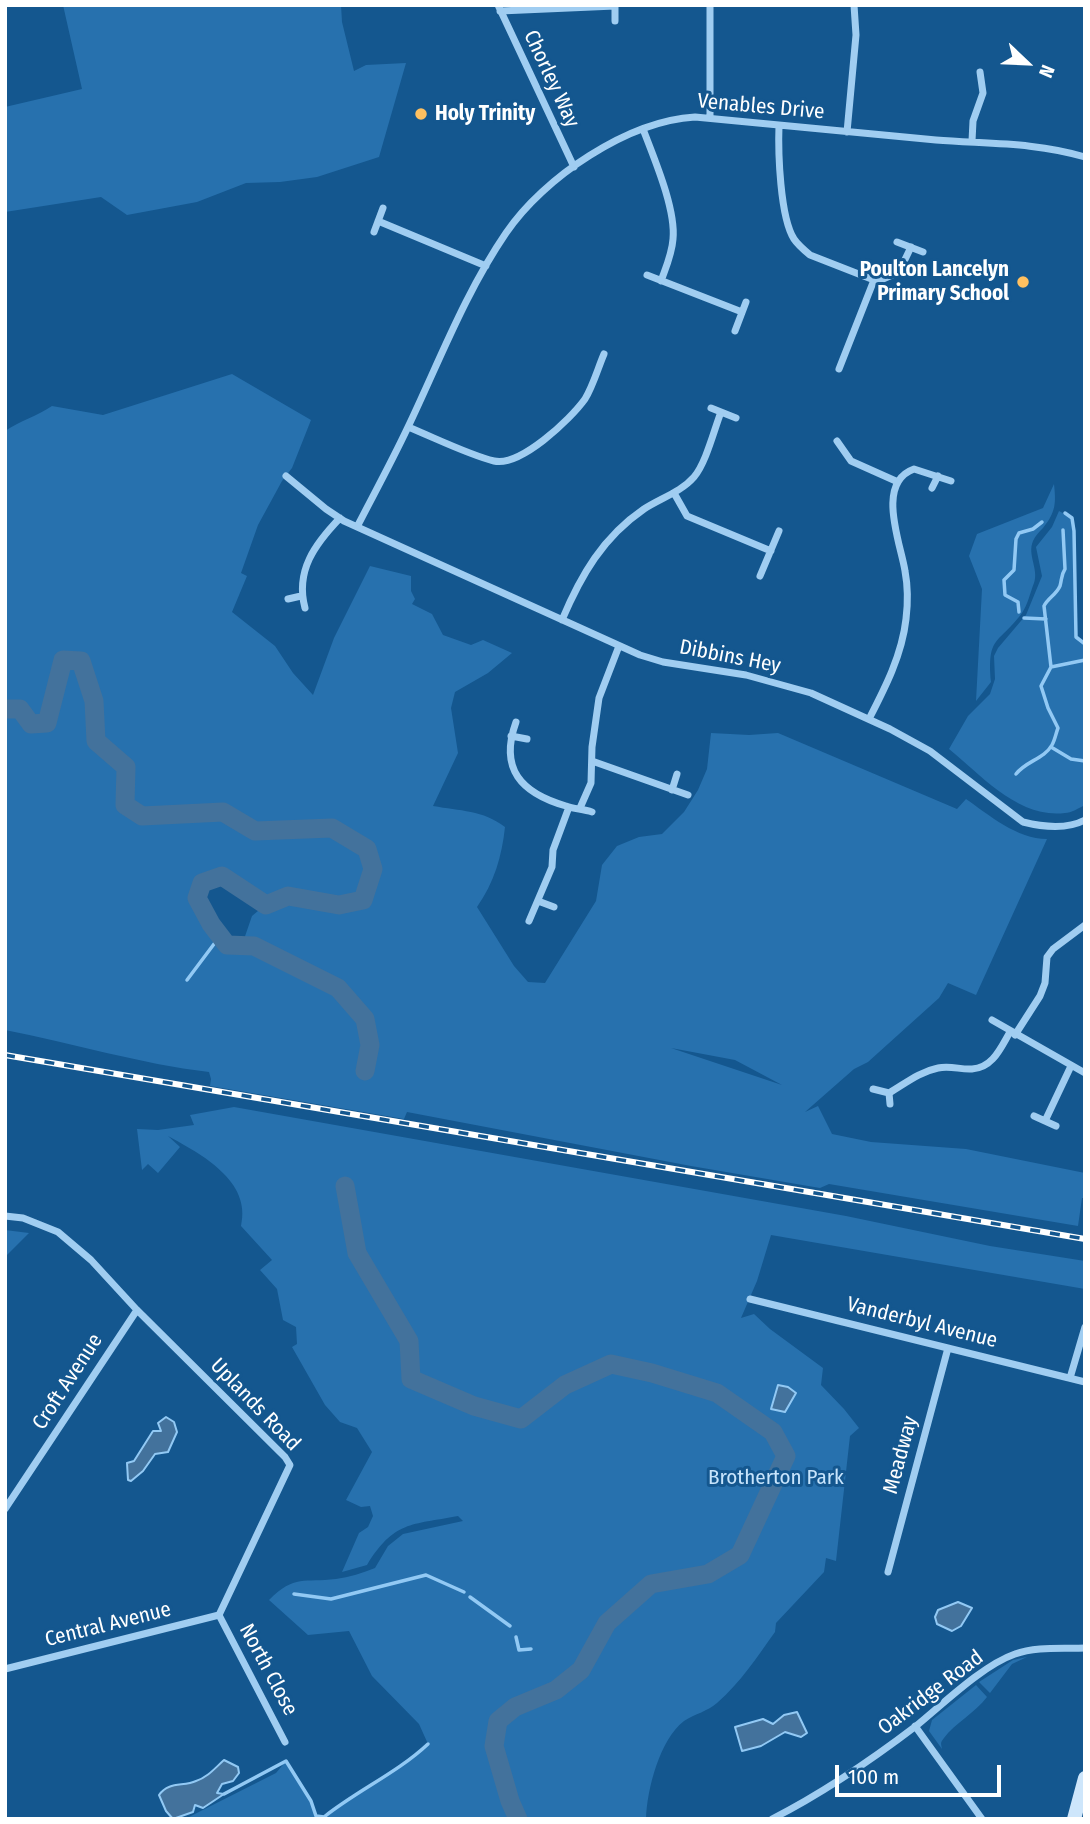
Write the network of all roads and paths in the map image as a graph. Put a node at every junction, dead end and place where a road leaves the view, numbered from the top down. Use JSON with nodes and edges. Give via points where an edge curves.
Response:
{"nodes":[{"id":1,"x":710,"y":5,"type":"edge"},
{"id":2,"x":854,"y":5,"type":"edge"},
{"id":3,"x":615,"y":6,"type":"edge"},
{"id":4,"x":499,"y":8,"type":"edge"},
{"id":5,"x":615,"y":21,"type":"dead end"},
{"id":6,"x":980,"y":72,"type":"dead end"},
{"id":7,"x":710,"y":118,"type":"junction"},
{"id":8,"x":779,"y":125,"type":"junction"},
{"id":9,"x":643,"y":129,"type":"junction"},
{"id":10,"x":846,"y":132,"type":"junction"},
{"id":11,"x":972,"y":141,"type":"junction"},
{"id":12,"x":1085,"y":157,"type":"edge"},
{"id":13,"x":574,"y":167,"type":"junction"},
{"id":14,"x":383,"y":208,"type":"dead end"},
{"id":15,"x":378,"y":221,"type":"junction"},
{"id":16,"x":374,"y":232,"type":"dead end"},
{"id":17,"x":897,"y":242,"type":"dead end"},
{"id":18,"x":911,"y":247,"type":"junction"},
{"id":19,"x":923,"y":252,"type":"dead end"},
{"id":20,"x":486,"y":266,"type":"junction"},
{"id":21,"x":647,"y":275,"type":"dead end"},
{"id":22,"x":874,"y":280,"type":"junction"},
{"id":23,"x":660,"y":281,"type":"junction"},
{"id":24,"x":746,"y":302,"type":"dead end"},
{"id":25,"x":742,"y":312,"type":"junction"},
{"id":26,"x":735,"y":331,"type":"dead end"},
{"id":27,"x":604,"y":354,"type":"dead end"},
{"id":28,"x":839,"y":369,"type":"dead end"},
{"id":29,"x":711,"y":408,"type":"dead end"},
{"id":30,"x":721,"y":412,"type":"junction"},
{"id":31,"x":736,"y":418,"type":"dead end"},
{"id":32,"x":408,"y":427,"type":"junction"},
{"id":33,"x":837,"y":441,"type":"dead end"},
{"id":34,"x":286,"y":476,"type":"dead end"},
{"id":35,"x":938,"y":476,"type":"junction"},
{"id":36,"x":951,"y":481,"type":"dead end"},
{"id":37,"x":898,"y":482,"type":"junction"},
{"id":38,"x":932,"y":488,"type":"dead end"},
{"id":39,"x":674,"y":493,"type":"junction"},
{"id":40,"x":340,"y":518,"type":"junction"},
{"id":41,"x":357,"y":527,"type":"junction"},
{"id":42,"x":779,"y":531,"type":"dead end"},
{"id":43,"x":771,"y":551,"type":"junction"},
{"id":44,"x":760,"y":576,"type":"dead end"},
{"id":45,"x":302,"y":596,"type":"junction"},
{"id":46,"x":288,"y":599,"type":"dead end"},
{"id":47,"x":305,"y":608,"type":"dead end"},
{"id":48,"x":562,"y":621,"type":"junction"},
{"id":49,"x":619,"y":646,"type":"junction"},
{"id":50,"x":869,"y":719,"type":"junction"},
{"id":51,"x":516,"y":722,"type":"dead end"},
{"id":52,"x":511,"y":736,"type":"junction"},
{"id":53,"x":527,"y":739,"type":"dead end"},
{"id":54,"x":592,"y":761,"type":"junction"},
{"id":55,"x":677,"y":774,"type":"dead end"},
{"id":56,"x":672,"y":790,"type":"junction"},
{"id":57,"x":688,"y":796,"type":"dead end"},
{"id":58,"x":569,"y":807,"type":"junction"},
{"id":59,"x":580,"y":808,"type":"junction"},
{"id":60,"x":592,"y":812,"type":"dead end"},
{"id":61,"x":1085,"y":820,"type":"edge"},
{"id":62,"x":538,"y":901,"type":"junction"},
{"id":63,"x":554,"y":907,"type":"dead end"},
{"id":64,"x":528,"y":921,"type":"dead end"},
{"id":65,"x":1085,"y":925,"type":"edge"},
{"id":66,"x":992,"y":1020,"type":"dead end"},
{"id":67,"x":1013,"y":1033,"type":"junction"},
{"id":68,"x":1071,"y":1066,"type":"junction"},
{"id":69,"x":1085,"y":1073,"type":"edge"},
{"id":70,"x":873,"y":1089,"type":"dead end"},
{"id":71,"x":889,"y":1093,"type":"junction"},
{"id":72,"x":890,"y":1104,"type":"dead end"},
{"id":73,"x":1034,"y":1116,"type":"dead end"},
{"id":74,"x":1045,"y":1121,"type":"junction"},
{"id":75,"x":1056,"y":1126,"type":"dead end"},
{"id":76,"x":5,"y":1216,"type":"edge"},
{"id":77,"x":750,"y":1299,"type":"dead end"},
{"id":78,"x":137,"y":1310,"type":"junction"},
{"id":79,"x":1085,"y":1327,"type":"edge"},
{"id":80,"x":947,"y":1348,"type":"junction"},
{"id":81,"x":1070,"y":1378,"type":"junction"},
{"id":82,"x":1085,"y":1382,"type":"edge"},
{"id":83,"x":5,"y":1508,"type":"edge"},
{"id":84,"x":888,"y":1572,"type":"dead end"},
{"id":85,"x":219,"y":1615,"type":"junction"},
{"id":86,"x":1085,"y":1648,"type":"edge"},
{"id":87,"x":5,"y":1669,"type":"edge"},
{"id":88,"x":915,"y":1726,"type":"junction"},
{"id":89,"x":285,"y":1742,"type":"dead end"},
{"id":90,"x":1085,"y":1778,"type":"edge"},
{"id":91,"x":772,"y":1819,"type":"edge"},
{"id":92,"x":982,"y":1819,"type":"edge"},
{"id":93,"x":1074,"y":1819,"type":"edge"}],
"edges":[{"from":1,"to":7,"type":"street"},
{"from":2,"to":10,"type":"street","via":[[856,34]]},
{"from":3,"to":4,"type":"street"},
{"from":3,"to":5,"type":"street"},
{"from":4,"to":13,"type":"street","name":"Chorley Way"},
{"from":6,"to":11,"type":"street","via":[[983,93]]},
{"from":7,"to":8,"type":"street","name":"Venables Drive"},
{"from":7,"to":9,"type":"street","name":"Venables Drive","via":[[679,118]]},
{"from":8,"to":10,"type":"street","name":"Venables Drive"},
{"from":8,"to":22,"type":"street","via":[[782,187],[793,239],[810,255]]},
{"from":9,"to":13,"type":"street","name":"Venables Drive"},
{"from":9,"to":23,"type":"street","via":[[673,227],[670,258]]},
{"from":10,"to":11,"type":"street","name":"Venables Drive"},
{"from":11,"to":12,"type":"street","name":"Venables Drive","via":[[1035,145]]},
{"from":13,"to":20,"type":"street","name":"Venables Drive","via":[[522,214]]},
{"from":14,"to":15,"type":"street"},
{"from":15,"to":16,"type":"street"},
{"from":15,"to":20,"type":"street"},
{"from":17,"to":18,"type":"street"},
{"from":18,"to":19,"type":"street"},
{"from":18,"to":22,"type":"street","via":[[900,272]]},
{"from":20,"to":32,"type":"street","name":"Venables Drive"},
{"from":21,"to":23,"type":"street"},
{"from":22,"to":28,"type":"street"},
{"from":23,"to":25,"type":"street"},
{"from":24,"to":25,"type":"street"},
{"from":25,"to":26,"type":"street"},
{"from":27,"to":32,"type":"street","via":[[585,398],[561,425],[511,461],[496,462]]},
{"from":29,"to":30,"type":"street"},
{"from":30,"to":31,"type":"street"},
{"from":30,"to":39,"type":"street","via":[[695,475]]},
{"from":32,"to":41,"type":"street","name":"Venables Drive"},
{"from":33,"to":37,"type":"street","via":[[851,461]]},
{"from":34,"to":40,"type":"street","name":"Dibbins Hey"},
{"from":35,"to":36,"type":"street"},
{"from":35,"to":37,"type":"street","via":[[914,468]]},
{"from":35,"to":38,"type":"street"},
{"from":37,"to":50,"type":"street","via":[[893,508],[907,587],[906,621],[887,683]]},
{"from":39,"to":43,"type":"street","via":[[687,516]]},
{"from":39,"to":48,"type":"street","via":[[646,508],[604,544],[576,588]]},
{"from":40,"to":41,"type":"street","name":"Dibbins Hey"},
{"from":40,"to":45,"type":"street","via":[[307,560]]},
{"from":41,"to":48,"type":"street","name":"Dibbins Hey"},
{"from":42,"to":43,"type":"street"},
{"from":43,"to":44,"type":"street"},
{"from":45,"to":46,"type":"street"},
{"from":45,"to":47,"type":"street"},
{"from":48,"to":49,"type":"street","name":"Dibbins Hey"},
{"from":49,"to":50,"type":"street","name":"Dibbins Hey","via":[[663,662],[780,683]]},
{"from":49,"to":54,"type":"street","via":[[599,698]]},
{"from":50,"to":61,"type":"street","name":"Dibbins Hey","via":[[930,751],[1023,821],[1073,826]]},
{"from":51,"to":52,"type":"street"},
{"from":52,"to":53,"type":"street"},
{"from":52,"to":58,"type":"street","via":[[512,770],[521,782]]},
{"from":54,"to":56,"type":"street"},
{"from":54,"to":59,"type":"street","via":[[591,783]]},
{"from":55,"to":56,"type":"street"},
{"from":56,"to":57,"type":"street"},
{"from":58,"to":59,"type":"street"},
{"from":58,"to":62,"type":"street"},
{"from":59,"to":60,"type":"street"},
{"from":62,"to":63,"type":"street"},
{"from":62,"to":64,"type":"street"},
{"from":65,"to":67,"type":"street","via":[[1047,957],[1040,996]]},
{"from":66,"to":67,"type":"street"},
{"from":67,"to":68,"type":"street"},
{"from":67,"to":71,"type":"street","via":[[983,1066],[928,1070]]},
{"from":68,"to":69,"type":"street"},
{"from":68,"to":74,"type":"street"},
{"from":70,"to":71,"type":"street"},
{"from":71,"to":72,"type":"street"},
{"from":73,"to":74,"type":"street"},
{"from":74,"to":75,"type":"street"},
{"from":76,"to":78,"type":"street","via":[[58,1232]]},
{"from":77,"to":80,"type":"street","name":"Vanderbyl Avenue"},
{"from":78,"to":83,"type":"street","name":"Croft Avenue"},
{"from":78,"to":85,"type":"street","name":"Uplands Road","via":[[290,1465]]},
{"from":79,"to":81,"type":"street"},
{"from":80,"to":81,"type":"street","name":"Vanderbyl Avenue"},
{"from":80,"to":84,"type":"street","name":"Meadway"},
{"from":81,"to":82,"type":"street","name":"Vanderbyl Avenue"},
{"from":85,"to":87,"type":"street","name":"Central Avenue"},
{"from":85,"to":89,"type":"street","name":"North Close"},
{"from":86,"to":88,"type":"street","name":"Oakridge Road","via":[[1016,1653],[978,1676]]},
{"from":88,"to":91,"type":"street","name":"Oakridge Road","via":[[836,1782]]},
{"from":88,"to":92,"type":"street"},
{"from":90,"to":93,"type":"main road"}]}
